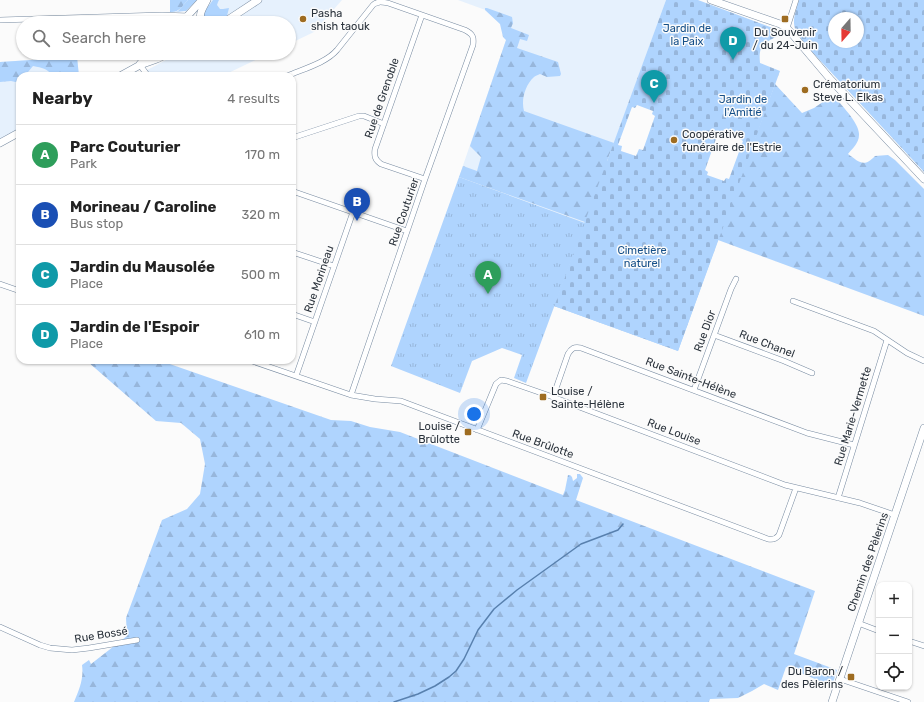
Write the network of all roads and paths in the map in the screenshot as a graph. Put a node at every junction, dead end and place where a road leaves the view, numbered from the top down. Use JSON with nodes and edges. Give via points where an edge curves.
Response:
{"nodes":[{"id":1,"x":202,"y":0,"type":"edge"},
{"id":2,"x":207,"y":0,"type":"edge"},
{"id":3,"x":258,"y":0,"type":"edge"},
{"id":4,"x":711,"y":0,"type":"edge"},
{"id":5,"x":796,"y":0,"type":"edge"},
{"id":6,"x":422,"y":15,"type":"junction"},
{"id":7,"x":108,"y":16,"type":"edge"},
{"id":8,"x":169,"y":16,"type":"edge"},
{"id":9,"x":191,"y":16,"type":"edge"},
{"id":10,"x":201,"y":16,"type":"edge"},
{"id":11,"x":234,"y":16,"type":"edge"},
{"id":12,"x":16,"y":19,"type":"edge"},
{"id":13,"x":0,"y":20,"type":"edge"},
{"id":14,"x":786,"y":28,"type":"junction"},
{"id":15,"x":143,"y":60,"type":"edge"},
{"id":16,"x":154,"y":60,"type":"edge"},
{"id":17,"x":140,"y":64,"type":"junction"},
{"id":18,"x":127,"y":72,"type":"edge"},
{"id":19,"x":145,"y":72,"type":"edge"},
{"id":20,"x":296,"y":72,"type":"edge"},
{"id":21,"x":384,"y":124,"type":"junction"},
{"id":22,"x":16,"y":134,"type":"edge"},
{"id":23,"x":296,"y":137,"type":"edge"},
{"id":24,"x":0,"y":143,"type":"edge"},
{"id":25,"x":425,"y":179,"type":"junction"},
{"id":26,"x":924,"y":179,"type":"edge"},
{"id":27,"x":296,"y":192,"type":"edge"},
{"id":28,"x":353,"y":212,"type":"junction"},
{"id":29,"x":407,"y":231,"type":"junction"},
{"id":30,"x":296,"y":253,"type":"edge"},
{"id":31,"x":334,"y":266,"type":"junction"},
{"id":32,"x":736,"y":279,"type":"dead end"},
{"id":33,"x":0,"y":284,"type":"edge"},
{"id":34,"x":16,"y":290,"type":"edge"},
{"id":35,"x":793,"y":301,"type":"dead end"},
{"id":36,"x":296,"y":315,"type":"edge"},
{"id":37,"x":315,"y":322,"type":"junction"},
{"id":38,"x":714,"y":335,"type":"junction"},
{"id":39,"x":887,"y":340,"type":"junction"},
{"id":40,"x":924,"y":361,"type":"edge"},
{"id":41,"x":261,"y":364,"type":"edge"},
{"id":42,"x":812,"y":373,"type":"dead end"},
{"id":43,"x":296,"y":376,"type":"junction"},
{"id":44,"x":694,"y":390,"type":"junction"},
{"id":45,"x":351,"y":395,"type":"junction"},
{"id":46,"x":553,"y":397,"type":"junction"},
{"id":47,"x":924,"y":428,"type":"edge"},
{"id":48,"x":478,"y":430,"type":"junction"},
{"id":49,"x":854,"y":445,"type":"junction"},
{"id":50,"x":796,"y":488,"type":"junction"},
{"id":51,"x":838,"y":498,"type":"junction"},
{"id":52,"x":895,"y":515,"type":"junction"},
{"id":53,"x":858,"y":624,"type":"junction"},
{"id":54,"x":0,"y":627,"type":"edge"},
{"id":55,"x":876,"y":630,"type":"edge"},
{"id":56,"x":137,"y":640,"type":"dead end"},
{"id":57,"x":912,"y":642,"type":"edge"},
{"id":58,"x":924,"y":646,"type":"edge"},
{"id":59,"x":840,"y":679,"type":"junction"},
{"id":60,"x":832,"y":702,"type":"edge"},
{"id":61,"x":908,"y":702,"type":"edge"}],
"edges":[{"from":1,"to":9,"type":"street"},
{"from":2,"to":10,"type":"street"},
{"from":3,"to":11,"type":"street"},
{"from":4,"to":14,"type":"street"},
{"from":5,"to":14,"type":"street"},
{"from":6,"to":20,"type":"street","via":[[388,3],[376,3],[331,56]]},
{"from":6,"to":21,"type":"street","name":"Rue de Grenoble"},
{"from":6,"to":25,"type":"street","name":"Rue Couturier","via":[[470,32],[474,40]]},
{"from":7,"to":8,"type":"street"},
{"from":12,"to":13,"type":"street"},
{"from":14,"to":26,"type":"street"},
{"from":15,"to":17,"type":"street"},
{"from":16,"to":17,"type":"street"},
{"from":17,"to":18,"type":"street"},
{"from":17,"to":19,"type":"street"},
{"from":21,"to":23,"type":"street","via":[[360,116]]},
{"from":21,"to":25,"type":"street","name":"Rue de Grenoble","via":[[375,149],[377,161]]},
{"from":22,"to":24,"type":"street"},
{"from":25,"to":29,"type":"street","name":"Rue Couturier"},
{"from":27,"to":28,"type":"street"},
{"from":28,"to":29,"type":"street"},
{"from":28,"to":31,"type":"street","name":"Rue Morineau"},
{"from":29,"to":45,"type":"street","name":"Rue Couturier"},
{"from":30,"to":31,"type":"street"},
{"from":31,"to":37,"type":"street","name":"Rue Morineau"},
{"from":32,"to":38,"type":"street","name":"Rue Dior"},
{"from":33,"to":34,"type":"street"},
{"from":35,"to":39,"type":"street","via":[[874,331]]},
{"from":36,"to":37,"type":"street"},
{"from":37,"to":43,"type":"street","name":"Rue Morineau"},
{"from":38,"to":42,"type":"street","name":"Rue Chanel"},
{"from":38,"to":44,"type":"street","name":"Rue Dior"},
{"from":39,"to":40,"type":"street"},
{"from":39,"to":49,"type":"street","name":"Rue Marie-Vermette"},
{"from":41,"to":43,"type":"street","name":"Rue Brûlotte"},
{"from":43,"to":45,"type":"street","name":"Rue Brûlotte"},
{"from":44,"to":46,"type":"street","name":"Rue Sainte-Hélène","via":[[577,347],[568,354]]},
{"from":44,"to":49,"type":"street","name":"Rue Sainte-Hélène","via":[[807,433]]},
{"from":45,"to":48,"type":"street","name":"Rue Brûlotte","via":[[402,401]]},
{"from":46,"to":48,"type":"street","name":"Rue Louise","via":[[501,380],[496,384]]},
{"from":46,"to":50,"type":"street","name":"Rue Louise"},
{"from":47,"to":52,"type":"street","name":"Chemin des Pèlerins"},
{"from":48,"to":50,"type":"street","name":"Rue Brûlotte","via":[[768,540],[779,535]]},
{"from":49,"to":51,"type":"street","name":"Rue Marie-Vermette"},
{"from":50,"to":51,"type":"street","name":"Rue Louise"},
{"from":51,"to":52,"type":"street","name":"Rue Louise"},
{"from":52,"to":53,"type":"street","name":"Chemin des Pèlerins"},
{"from":53,"to":55,"type":"street"},
{"from":53,"to":59,"type":"street","name":"Chemin des Pèlerins"},
{"from":54,"to":56,"type":"street","name":"Rue Bossé","via":[[50,648],[72,650]]},
{"from":57,"to":58,"type":"street"},
{"from":59,"to":60,"type":"street","name":"Chemin des Pèlerins"},
{"from":59,"to":61,"type":"street"}]}
